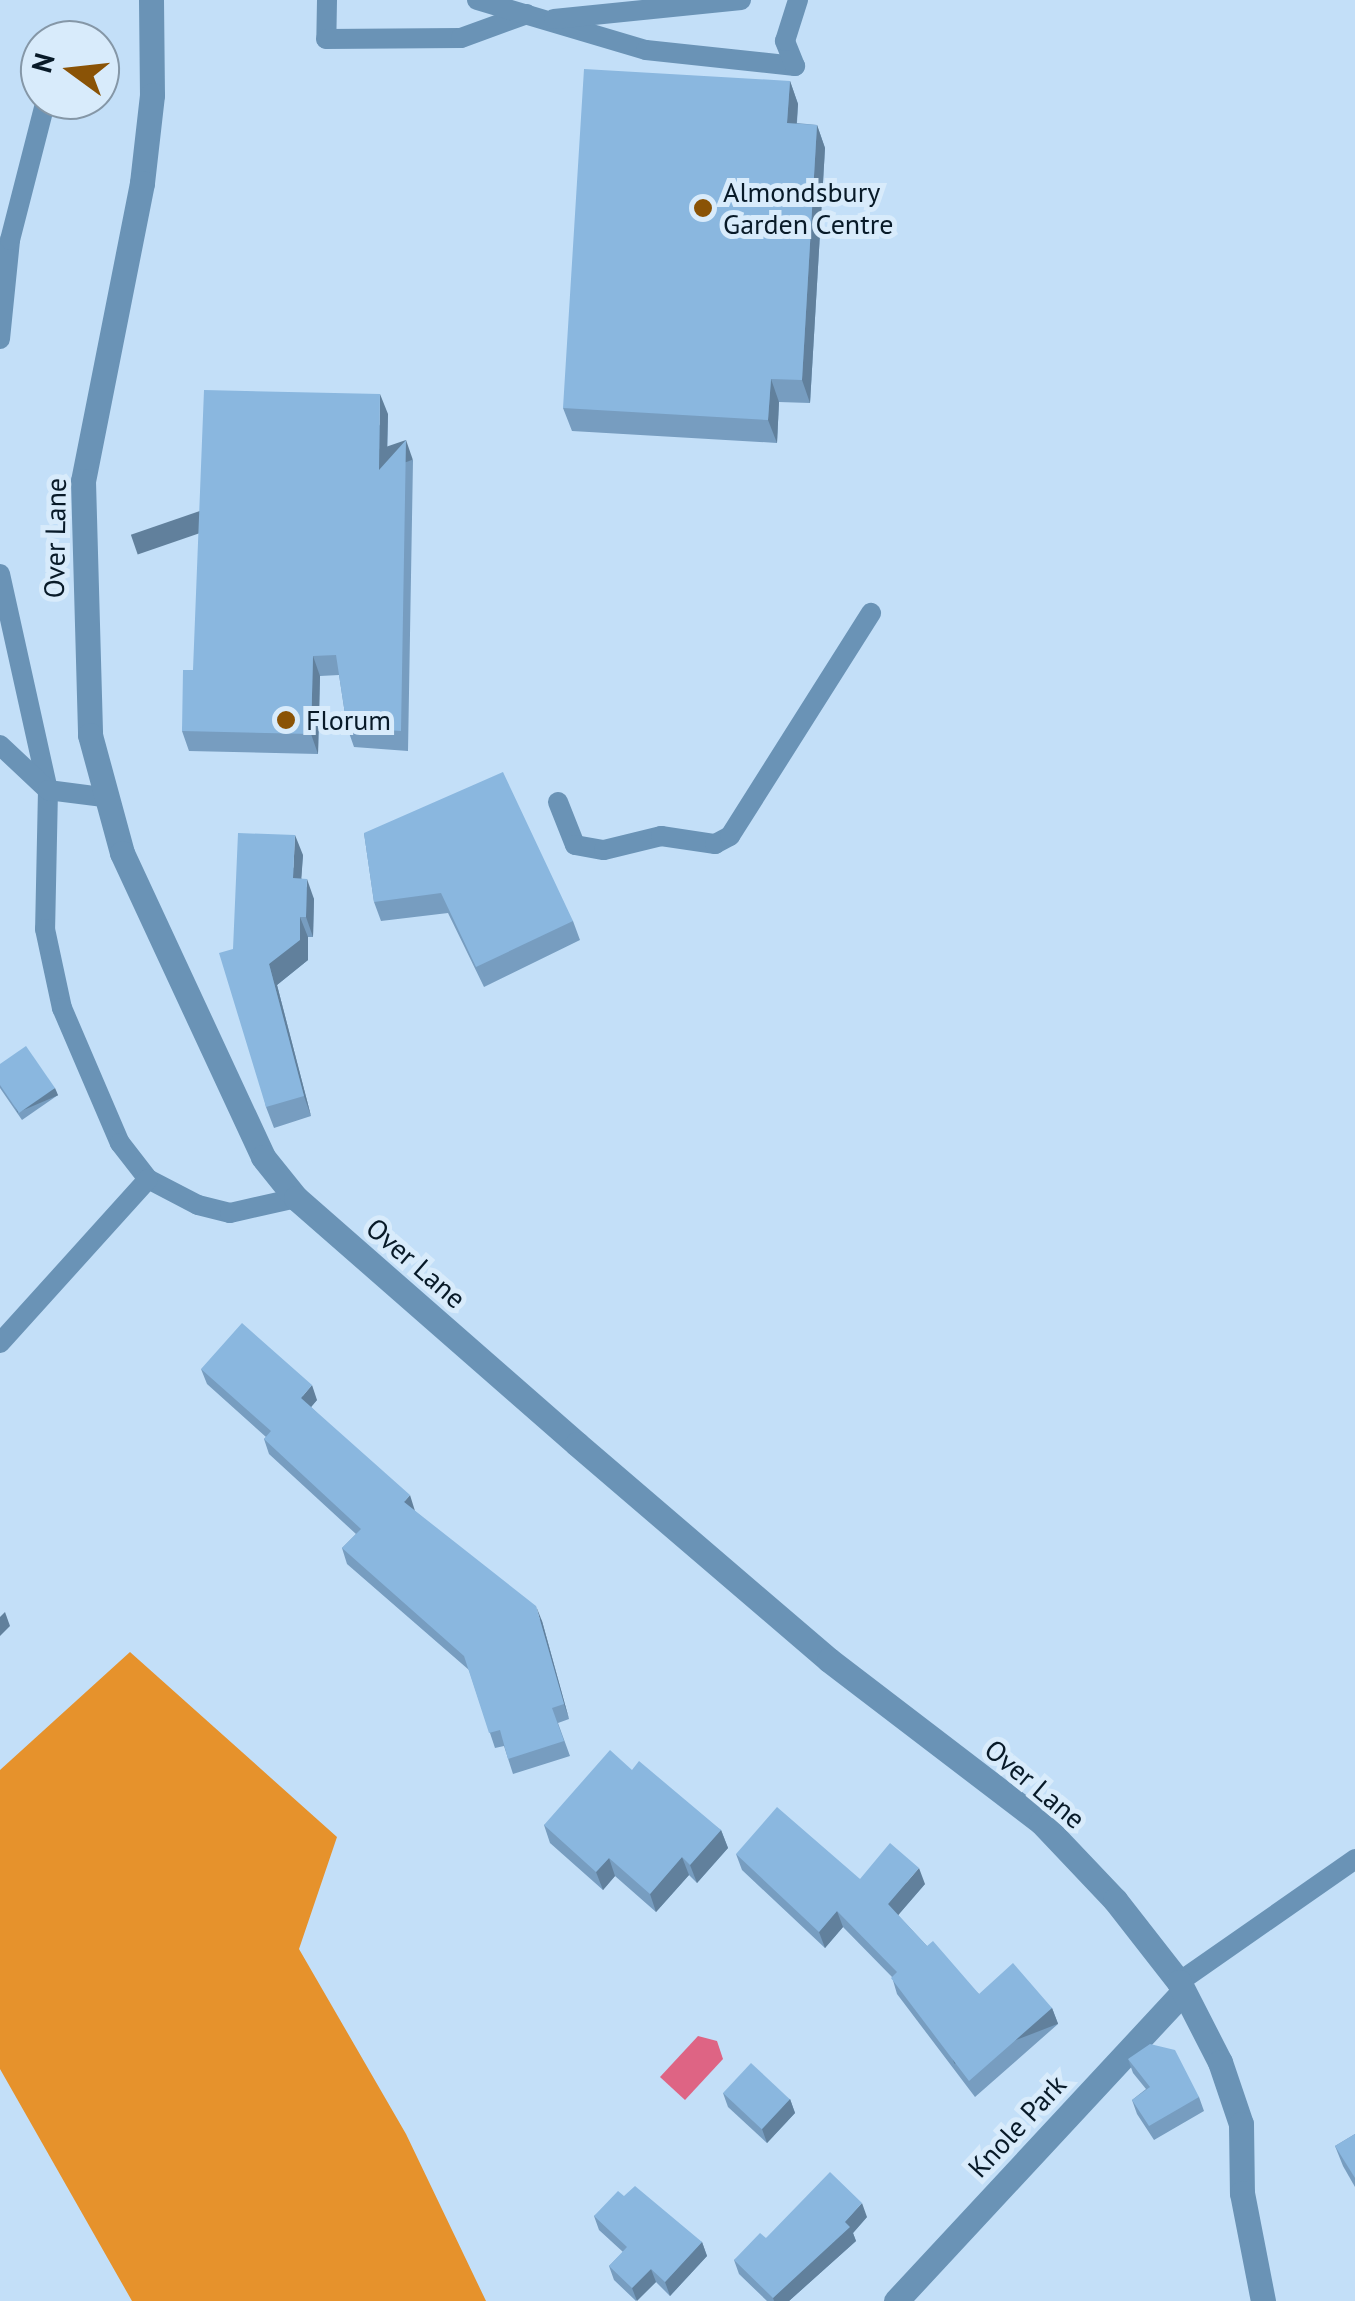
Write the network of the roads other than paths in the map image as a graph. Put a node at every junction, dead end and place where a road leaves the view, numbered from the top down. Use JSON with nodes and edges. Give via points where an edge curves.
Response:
{"nodes":[{"id":1,"x":152,"y":0,"type":"edge"},
{"id":2,"x":327,"y":0,"type":"edge"},
{"id":3,"x":478,"y":0,"type":"edge"},
{"id":4,"x":741,"y":0,"type":"edge"},
{"id":5,"x":798,"y":0,"type":"edge"},
{"id":6,"x":537,"y":17,"type":"junction"},
{"id":7,"x":41,"y":120,"type":"edge"},
{"id":8,"x":0,"y":339,"type":"edge"},
{"id":9,"x":0,"y":574,"type":"edge"},
{"id":10,"x":870,"y":613,"type":"dead end"},
{"id":11,"x":0,"y":745,"type":"edge"},
{"id":12,"x":48,"y":790,"type":"junction"},
{"id":13,"x":102,"y":798,"type":"junction"},
{"id":14,"x":558,"y":802,"type":"dead end"},
{"id":15,"x":148,"y":1179,"type":"junction"},
{"id":16,"x":296,"y":1198,"type":"junction"},
{"id":17,"x":0,"y":1343,"type":"edge"},
{"id":18,"x":1355,"y":1859,"type":"edge"},
{"id":19,"x":1181,"y":1987,"type":"junction"},
{"id":20,"x":896,"y":2301,"type":"edge"},
{"id":21,"x":1263,"y":2301,"type":"edge"}],
"edges":[{"from":1,"to":13,"type":"street","name":"Over Lane","via":[[152,96],[142,183],[83,481],[84,647]]},
{"from":2,"to":6,"type":"lane","via":[[326,39],[461,38]]},
{"from":3,"to":6,"type":"lane"},
{"from":4,"to":6,"type":"lane"},
{"from":5,"to":6,"type":"lane","via":[[785,41],[795,66],[646,50]]},
{"from":7,"to":8,"type":"lane","via":[[10,240]]},
{"from":9,"to":12,"type":"lane"},
{"from":10,"to":14,"type":"lane","via":[[730,836],[714,844],[661,836],[604,850],[574,846]]},
{"from":11,"to":12,"type":"lane"},
{"from":12,"to":13,"type":"lane"},
{"from":12,"to":15,"type":"lane","via":[[45,930],[62,1008],[120,1142]]},
{"from":13,"to":16,"type":"street","name":"Over Lane","via":[[263,1156]]},
{"from":15,"to":16,"type":"lane","via":[[230,1213]]},
{"from":15,"to":17,"type":"lane"},
{"from":16,"to":19,"type":"street","name":"Over Lane","via":[[829,1660],[1041,1822],[1116,1900]]},
{"from":18,"to":19,"type":"lane"},
{"from":19,"to":20,"type":"street","name":"Knole Park"},
{"from":19,"to":21,"type":"street","name":"Over Lane","via":[[1220,2062],[1241,2124],[1242,2193]]}]}
